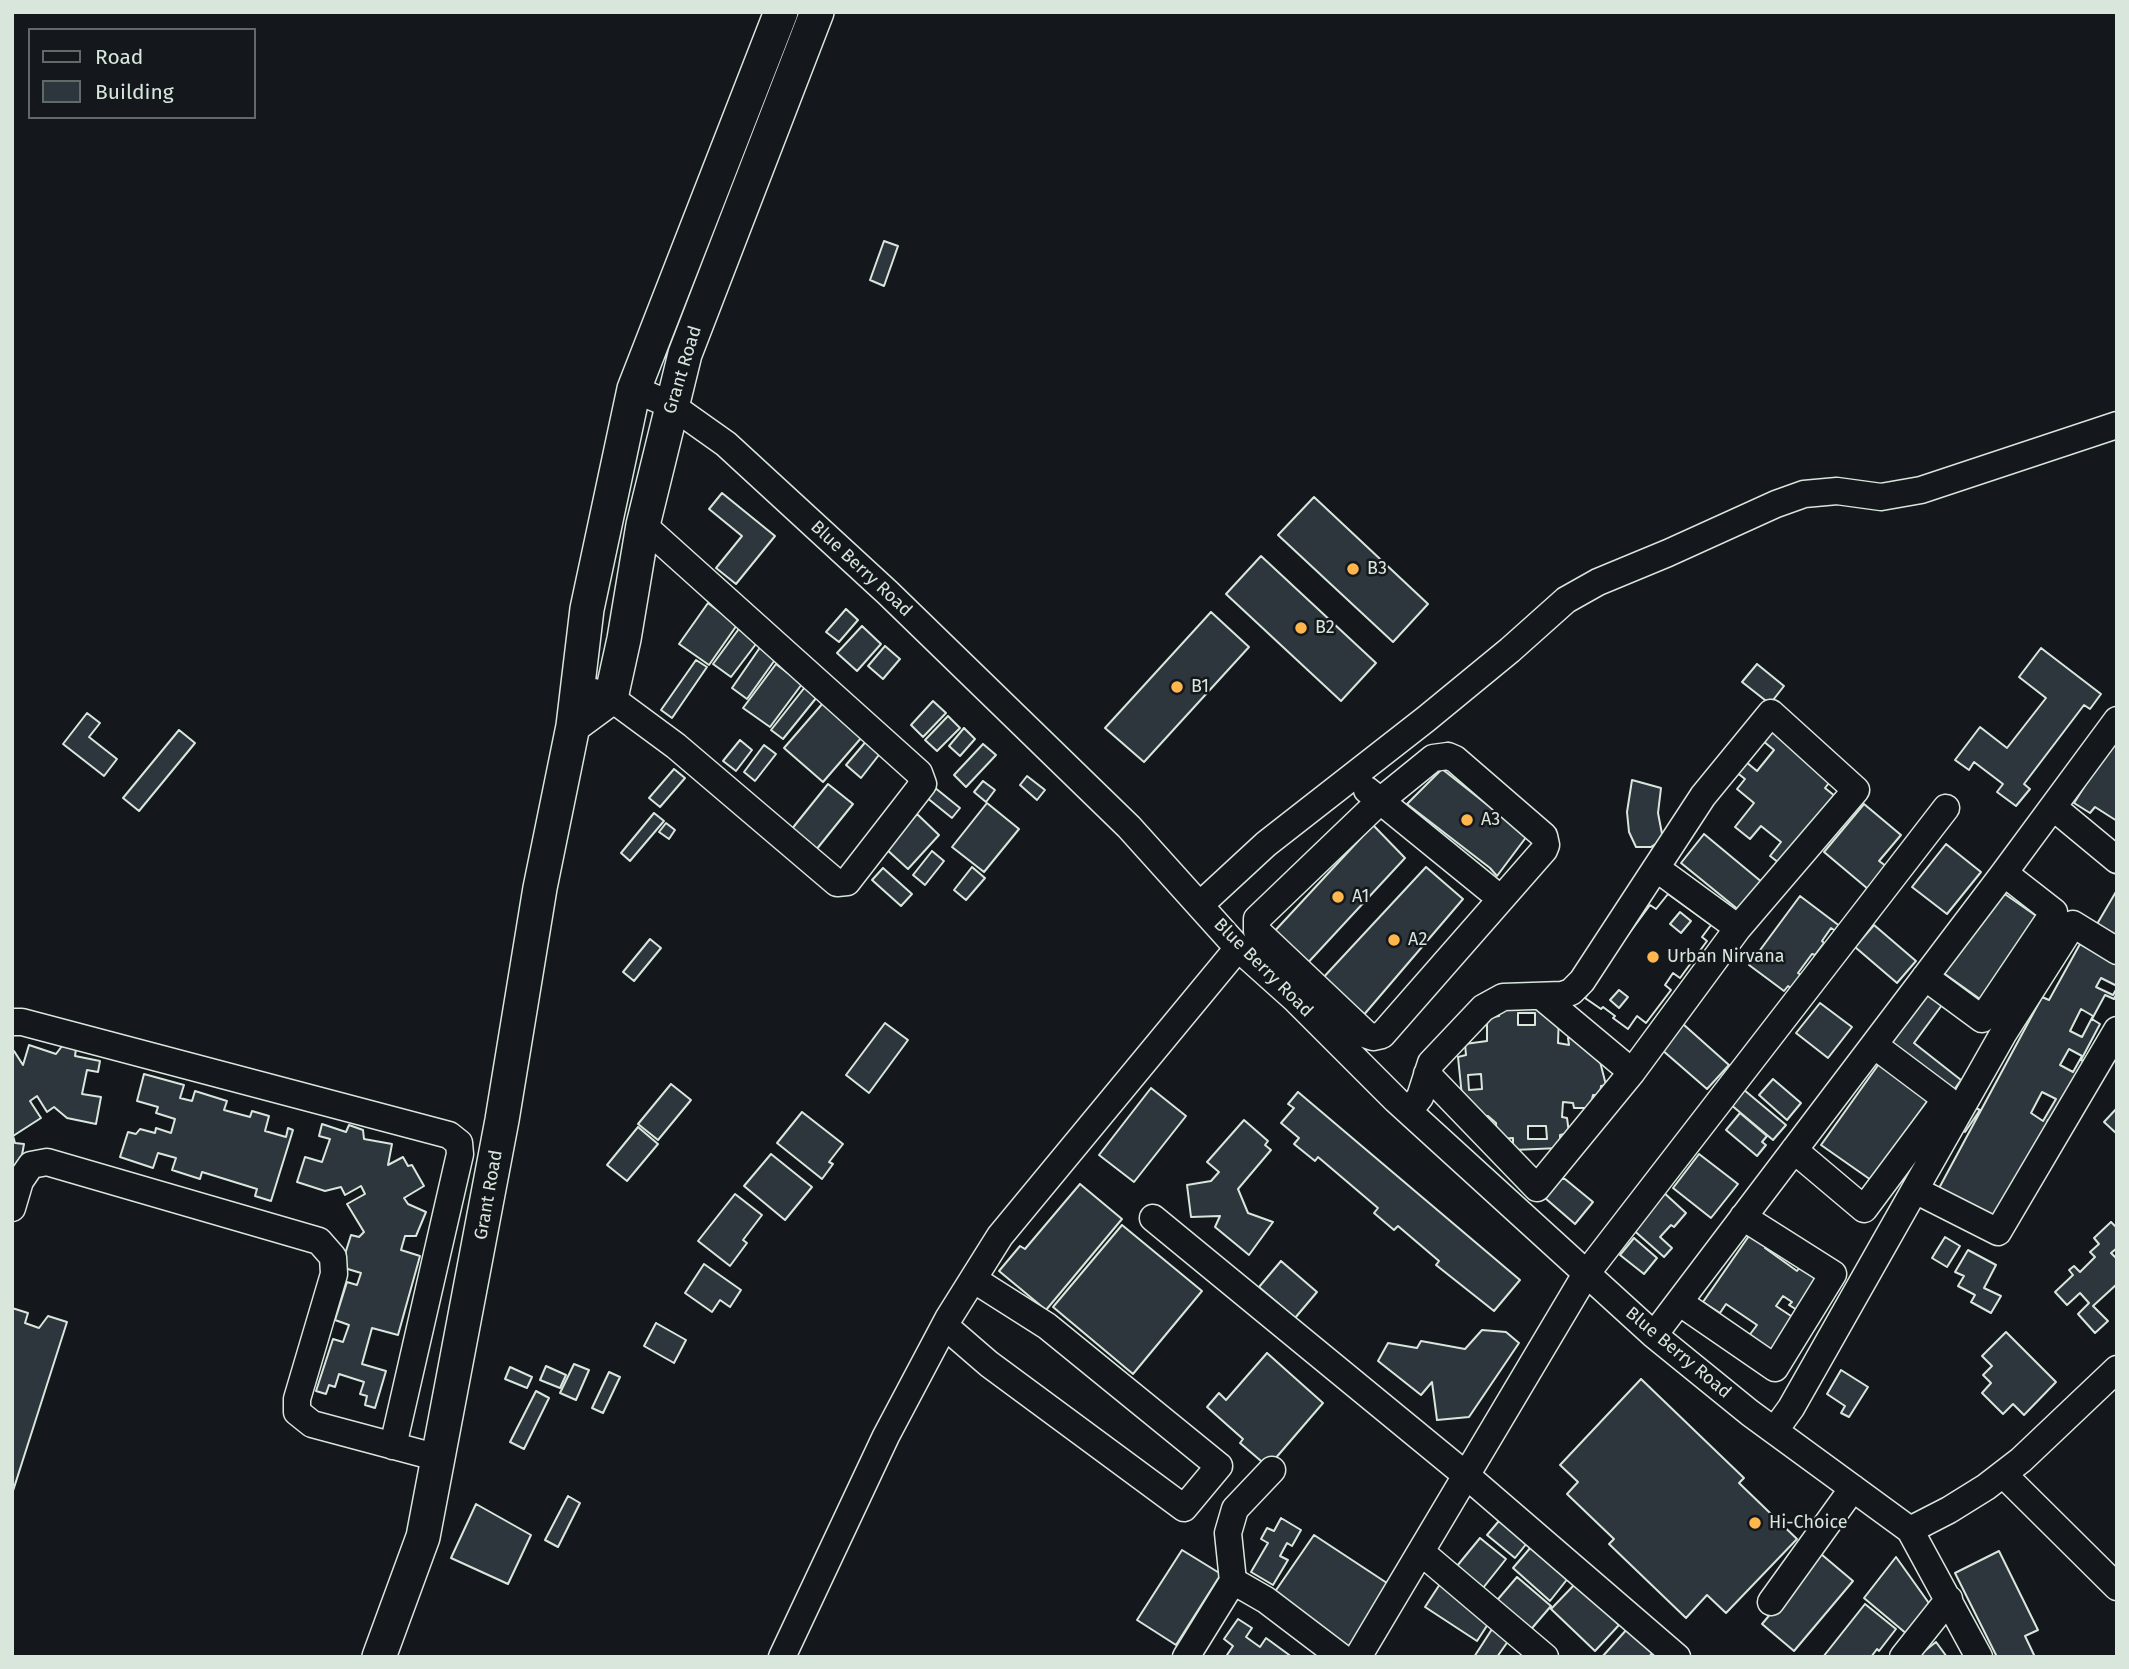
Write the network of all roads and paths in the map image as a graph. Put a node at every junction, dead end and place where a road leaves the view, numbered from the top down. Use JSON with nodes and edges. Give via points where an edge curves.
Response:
{"nodes":[{"id":1,"x":781,"y":12,"type":"edge"},
{"id":2,"x":817,"y":12,"type":"edge"},
{"id":3,"x":635,"y":389,"type":"junction"},
{"id":4,"x":671,"y":405,"type":"junction"},
{"id":5,"x":2117,"y":425,"type":"edge"},
{"id":6,"x":643,"y":525,"type":"junction"},
{"id":7,"x":578,"y":687,"type":"junction"},
{"id":8,"x":611,"y":698,"type":"junction"},
{"id":9,"x":2117,"y":720,"type":"edge"},
{"id":10,"x":573,"y":726,"type":"junction"},
{"id":11,"x":1352,"y":777,"type":"junction"},
{"id":12,"x":1380,"y":801,"type":"junction"},
{"id":13,"x":2053,"y":807,"type":"junction"},
{"id":14,"x":1947,"y":808,"type":"dead end"},
{"id":15,"x":2117,"y":860,"type":"edge"},
{"id":16,"x":1656,"y":867,"type":"junction"},
{"id":17,"x":2004,"y":873,"type":"junction"},
{"id":18,"x":1501,"y":899,"type":"junction"},
{"id":19,"x":1200,"y":905,"type":"junction"},
{"id":20,"x":1738,"y":928,"type":"junction"},
{"id":21,"x":1238,"y":948,"type":"junction"},
{"id":22,"x":2117,"y":951,"type":"edge"},
{"id":23,"x":1925,"y":977,"type":"junction"},
{"id":24,"x":1541,"y":996,"type":"junction"},
{"id":25,"x":12,"y":1022,"type":"edge"},
{"id":26,"x":2117,"y":1030,"type":"edge"},
{"id":27,"x":1874,"y":1045,"type":"junction"},
{"id":28,"x":1632,"y":1072,"type":"junction"},
{"id":29,"x":1427,"y":1074,"type":"junction"},
{"id":30,"x":1402,"y":1106,"type":"junction"},
{"id":31,"x":1794,"y":1150,"type":"junction"},
{"id":32,"x":1915,"y":1190,"type":"junction"},
{"id":33,"x":12,"y":1208,"type":"edge"},
{"id":34,"x":1743,"y":1217,"type":"junction"},
{"id":35,"x":1153,"y":1218,"type":"dead end"},
{"id":36,"x":1586,"y":1274,"type":"junction"},
{"id":37,"x":973,"y":1279,"type":"junction"},
{"id":38,"x":1679,"y":1302,"type":"junction"},
{"id":39,"x":945,"y":1326,"type":"junction"},
{"id":40,"x":1654,"y":1335,"type":"junction"},
{"id":41,"x":2117,"y":1369,"type":"edge"},
{"id":42,"x":1775,"y":1430,"type":"junction"},
{"id":43,"x":393,"y":1446,"type":"junction"},
{"id":44,"x":439,"y":1458,"type":"junction"},
{"id":45,"x":1272,"y":1470,"type":"dead end"},
{"id":46,"x":2003,"y":1474,"type":"junction"},
{"id":47,"x":1467,"y":1476,"type":"junction"},
{"id":48,"x":1853,"y":1488,"type":"junction"},
{"id":49,"x":1910,"y":1530,"type":"junction"},
{"id":50,"x":1421,"y":1552,"type":"junction"},
{"id":51,"x":1233,"y":1581,"type":"junction"},
{"id":52,"x":2117,"y":1587,"type":"edge"},
{"id":53,"x":1949,"y":1599,"type":"junction"},
{"id":54,"x":1771,"y":1602,"type":"dead end"},
{"id":55,"x":379,"y":1657,"type":"edge"},
{"id":56,"x":782,"y":1657,"type":"edge"},
{"id":57,"x":1186,"y":1657,"type":"edge"},
{"id":58,"x":1340,"y":1657,"type":"edge"},
{"id":59,"x":1358,"y":1657,"type":"edge"},
{"id":60,"x":1545,"y":1657,"type":"edge"},
{"id":61,"x":1677,"y":1657,"type":"edge"},
{"id":62,"x":1903,"y":1657,"type":"edge"},
{"id":63,"x":1979,"y":1657,"type":"edge"}],
"edges":[{"from":1,"to":3,"type":"main road","name":"Grant Road"},
{"from":2,"to":4,"type":"main road","name":"Grant Road","via":[[685,355]]},
{"from":3,"to":4,"type":"street","name":"Blue Berry Road"},
{"from":3,"to":7,"type":"main road","name":"Grant Road","via":[[587,609]]},
{"from":4,"to":6,"type":"main road","name":"Grant Road"},
{"from":4,"to":19,"type":"street","name":"Blue Berry Road","via":[[726,444],[888,593],[1129,827]]},
{"from":5,"to":11,"type":"street","via":[[1921,490],[1881,497],[1837,491],[1804,494],[1598,582],[1566,600]]},
{"from":6,"to":8,"type":"main road","name":"Grant Road"},
{"from":6,"to":8,"type":"street","via":[[919,773],[923,784],[847,882],[837,883],[676,746]]},
{"from":7,"to":8,"type":"street"},
{"from":7,"to":10,"type":"main road","name":"Grant Road"},
{"from":8,"to":10,"type":"main road"},
{"from":9,"to":13,"type":"street"},
{"from":10,"to":44,"type":"main road","name":"Grant Road"},
{"from":11,"to":12,"type":"street"},
{"from":11,"to":19,"type":"street","via":[[1266,844]]},
{"from":12,"to":18,"type":"street"},
{"from":12,"to":18,"type":"street","via":[[1433,758],[1455,759],[1546,839],[1544,850]]},
{"from":12,"to":18,"type":"street","via":[[1262,912],[1256,925],[1257,931],[1367,1035],[1382,1035]]},
{"from":13,"to":15,"type":"street"},
{"from":13,"to":17,"type":"street"},
{"from":14,"to":36,"type":"street"},
{"from":16,"to":20,"type":"street"},
{"from":16,"to":20,"type":"street","via":[[1703,796],[1771,713],[1856,790]]},
{"from":16,"to":24,"type":"street","via":[[1582,981],[1571,992]]},
{"from":17,"to":23,"type":"street"},
{"from":17,"to":23,"type":"street","via":[[2054,912],[1982,1019]]},
{"from":19,"to":21,"type":"street","name":"Blue Berry Road"},
{"from":20,"to":28,"type":"street"},
{"from":21,"to":30,"type":"street","name":"Blue Berry Road"},
{"from":21,"to":37,"type":"street","via":[[1000,1236]]},
{"from":22,"to":32,"type":"street","via":[[2073,924],[2003,1034]]},
{"from":23,"to":27,"type":"street"},
{"from":24,"to":28,"type":"street"},
{"from":24,"to":29,"type":"street","via":[[1494,1000],[1431,1063]]},
{"from":25,"to":43,"type":"street","via":[[449,1135],[459,1143]]},
{"from":26,"to":32,"type":"street","via":[[1998,1232]]},
{"from":27,"to":31,"type":"street"},
{"from":27,"to":31,"type":"street","via":[[1947,1100],[1864,1209]]},
{"from":28,"to":29,"type":"street","via":[[1537,1188]]},
{"from":29,"to":30,"type":"street","via":[[1420,1097]]},
{"from":30,"to":36,"type":"street","name":"Blue Berry Road"},
{"from":31,"to":34,"type":"street"},
{"from":32,"to":42,"type":"street"},
{"from":33,"to":43,"type":"street","via":[[20,1181],[31,1165],[47,1162],[319,1241],[333,1257],[334,1273],[297,1399],[298,1412],[312,1424]]},
{"from":34,"to":38,"type":"street"},
{"from":34,"to":38,"type":"street","via":[[1833,1274],[1775,1368]]},
{"from":35,"to":47,"type":"street"},
{"from":36,"to":40,"type":"street","name":"Blue Berry Road"},
{"from":36,"to":47,"type":"street"},
{"from":37,"to":39,"type":"street"},
{"from":37,"to":39,"type":"street","via":[[1047,1326],[1219,1466],[1184,1508],[989,1364]]},
{"from":38,"to":40,"type":"street"},
{"from":39,"to":56,"type":"street","via":[[886,1436]]},
{"from":40,"to":42,"type":"street","name":"Blue Berry Road"},
{"from":41,"to":46,"type":"street"},
{"from":42,"to":48,"type":"street","name":"Blue Berry Road"},
{"from":43,"to":44,"type":"street"},
{"from":44,"to":55,"type":"main road","name":"Grant Road","via":[[423,1537]]},
{"from":45,"to":51,"type":"street","via":[[1235,1509],[1228,1533]]},
{"from":46,"to":49,"type":"street"},
{"from":46,"to":52,"type":"street"},
{"from":47,"to":50,"type":"street"},
{"from":47,"to":61,"type":"street"},
{"from":48,"to":49,"type":"street","name":"Blue Berry Road"},
{"from":48,"to":54,"type":"street"},
{"from":49,"to":53,"type":"street"},
{"from":50,"to":59,"type":"street"},
{"from":50,"to":60,"type":"street"},
{"from":51,"to":57,"type":"street"},
{"from":51,"to":58,"type":"street","via":[[1266,1600]]},
{"from":53,"to":62,"type":"street"},
{"from":53,"to":63,"type":"street"}]}
